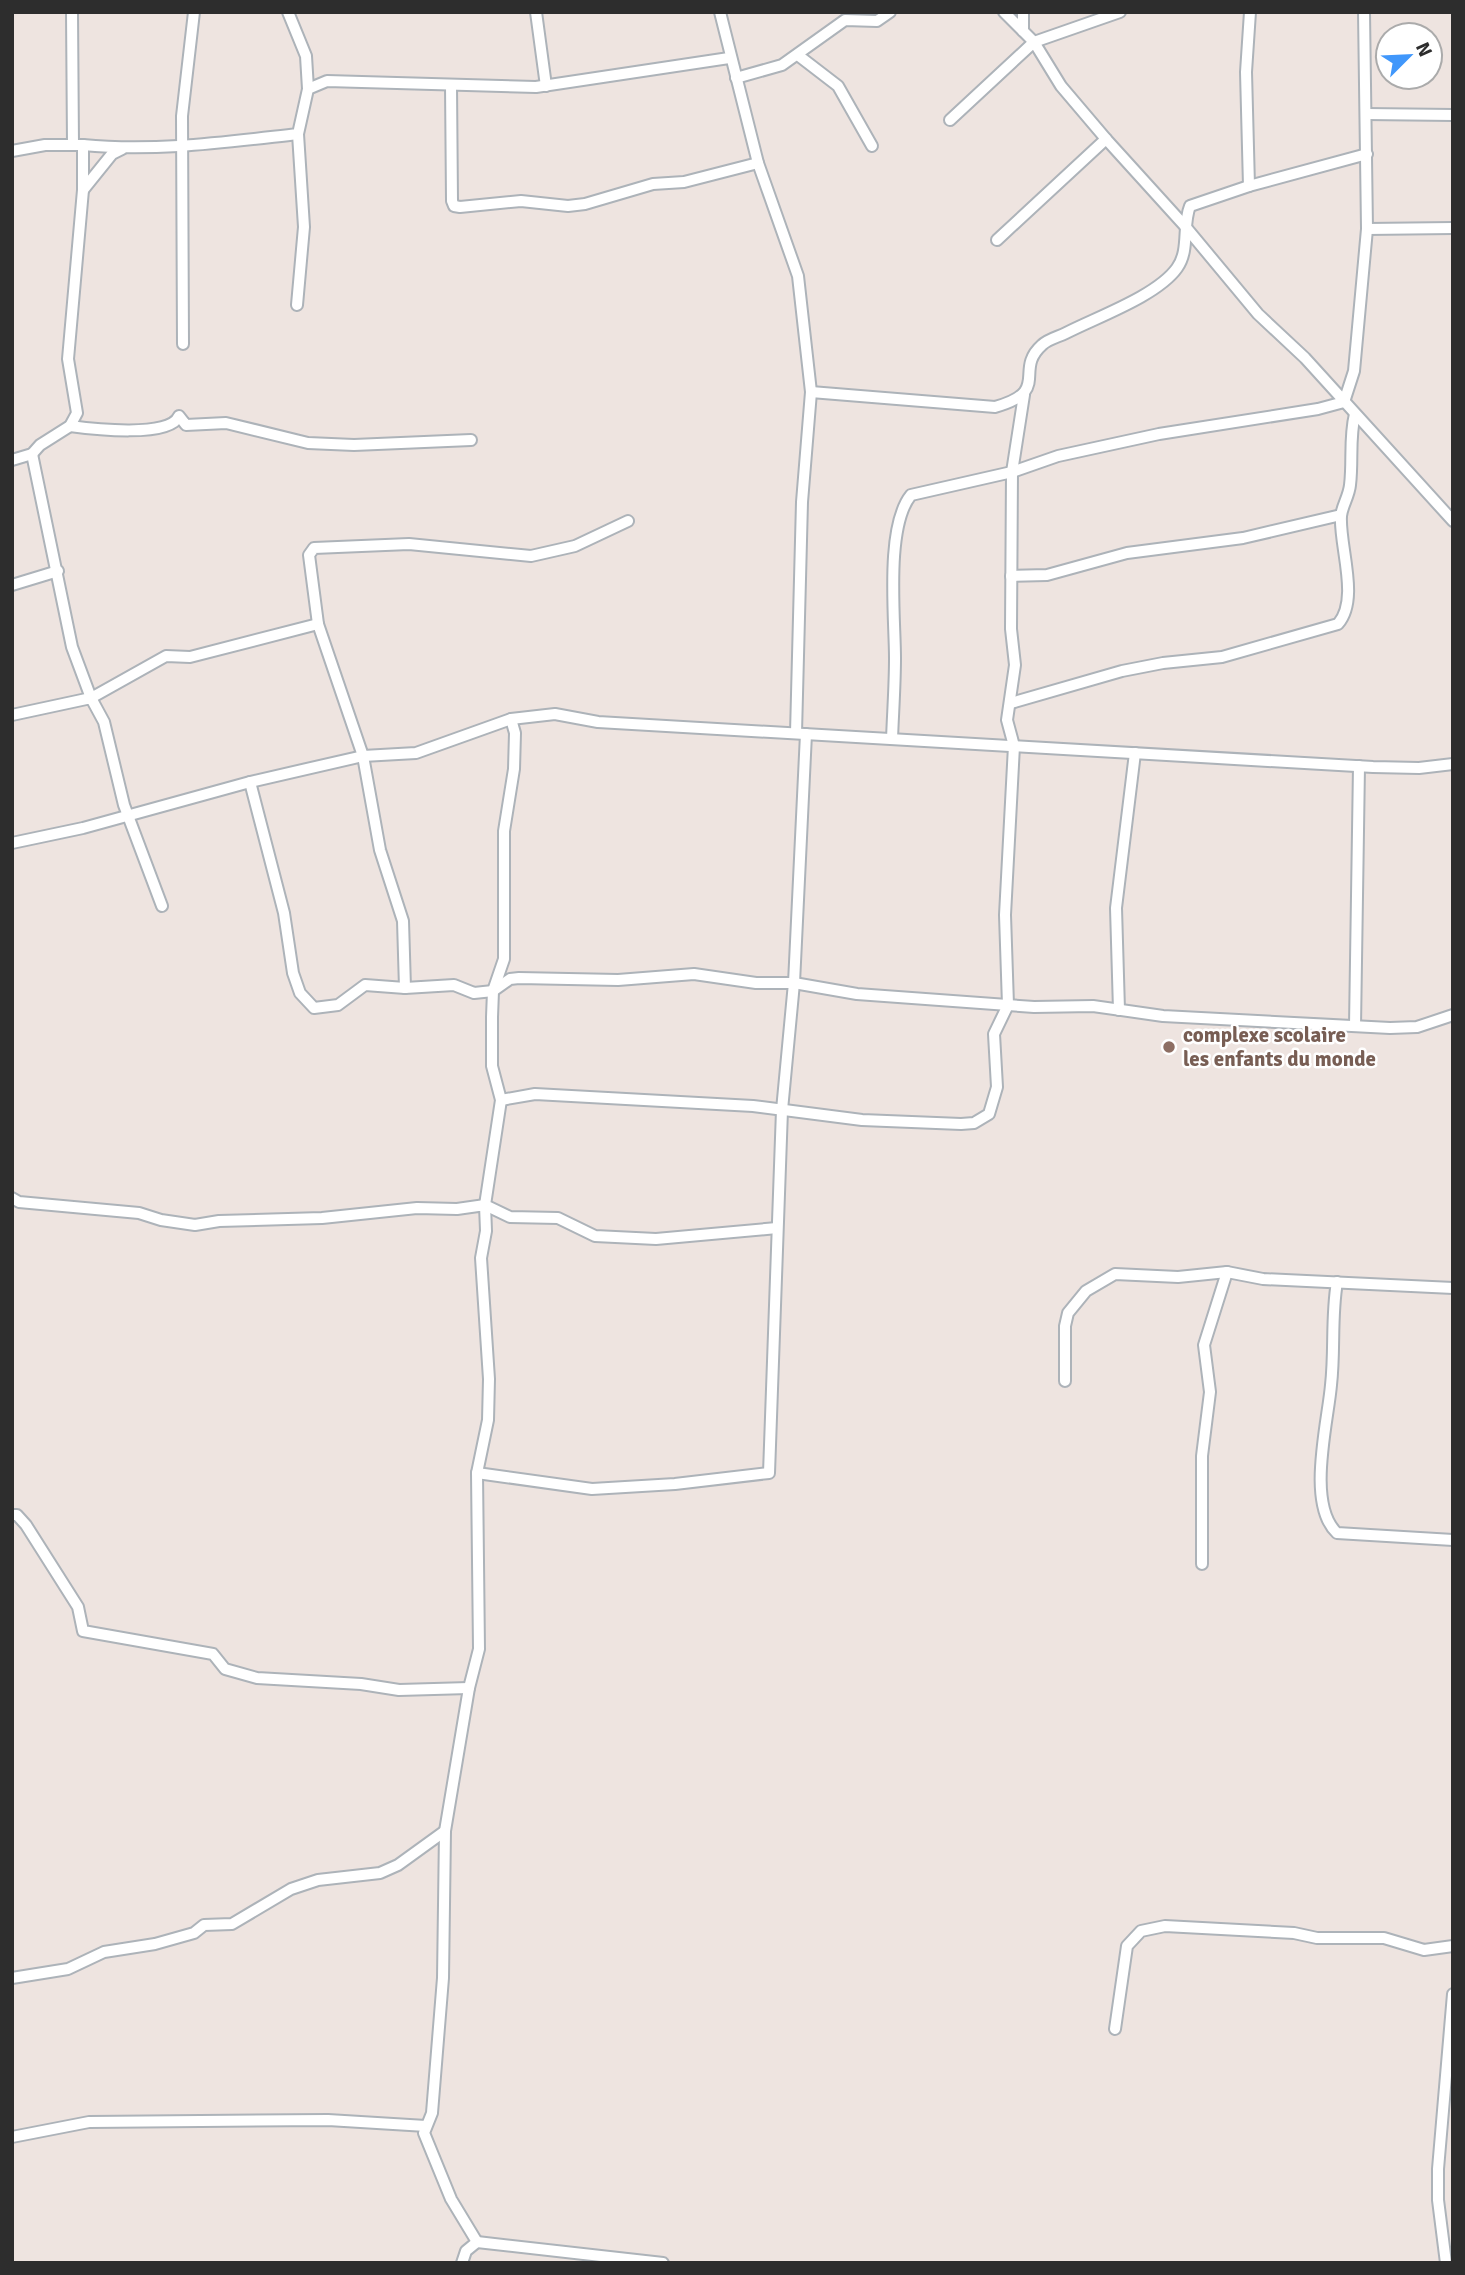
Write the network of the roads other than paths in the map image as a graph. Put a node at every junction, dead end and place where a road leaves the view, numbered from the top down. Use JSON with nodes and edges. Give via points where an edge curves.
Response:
{"nodes":[{"id":1,"x":72,"y":12,"type":"edge"},
{"id":2,"x":194,"y":12,"type":"edge"},
{"id":3,"x":288,"y":12,"type":"edge"},
{"id":4,"x":536,"y":12,"type":"edge"},
{"id":5,"x":720,"y":12,"type":"edge"},
{"id":6,"x":890,"y":12,"type":"edge"},
{"id":7,"x":1004,"y":12,"type":"edge"},
{"id":8,"x":1023,"y":12,"type":"edge"},
{"id":9,"x":1120,"y":12,"type":"edge"},
{"id":10,"x":1250,"y":12,"type":"edge"},
{"id":11,"x":1364,"y":12,"type":"edge"},
{"id":12,"x":860,"y":17,"type":"edge"},
{"id":13,"x":1023,"y":31,"type":"junction"},
{"id":14,"x":1034,"y":42,"type":"junction"},
{"id":15,"x":799,"y":55,"type":"junction"},
{"id":16,"x":729,"y":58,"type":"junction"},
{"id":17,"x":736,"y":78,"type":"junction"},
{"id":18,"x":451,"y":85,"type":"junction"},
{"id":19,"x":546,"y":86,"type":"junction"},
{"id":20,"x":308,"y":89,"type":"junction"},
{"id":21,"x":1366,"y":114,"type":"junction"},
{"id":22,"x":1453,"y":115,"type":"edge"},
{"id":23,"x":950,"y":120,"type":"dead end"},
{"id":24,"x":298,"y":134,"type":"junction"},
{"id":25,"x":1106,"y":139,"type":"junction"},
{"id":26,"x":78,"y":145,"type":"junction"},
{"id":27,"x":872,"y":146,"type":"dead end"},
{"id":28,"x":183,"y":147,"type":"junction"},
{"id":29,"x":122,"y":149,"type":"junction"},
{"id":30,"x":12,"y":151,"type":"edge"},
{"id":31,"x":1367,"y":154,"type":"junction"},
{"id":32,"x":758,"y":163,"type":"junction"},
{"id":33,"x":1249,"y":186,"type":"junction"},
{"id":34,"x":83,"y":190,"type":"junction"},
{"id":35,"x":1184,"y":225,"type":"junction"},
{"id":36,"x":1453,"y":228,"type":"edge"},
{"id":37,"x":1367,"y":229,"type":"junction"},
{"id":38,"x":997,"y":240,"type":"dead end"},
{"id":39,"x":296,"y":304,"type":"dead end"},
{"id":40,"x":183,"y":344,"type":"dead end"},
{"id":41,"x":811,"y":392,"type":"junction"},
{"id":42,"x":1024,"y":395,"type":"junction"},
{"id":43,"x":1344,"y":402,"type":"junction"},
{"id":44,"x":1355,"y":414,"type":"junction"},
{"id":45,"x":70,"y":426,"type":"junction"},
{"id":46,"x":471,"y":440,"type":"dead end"},
{"id":47,"x":32,"y":454,"type":"junction"},
{"id":48,"x":12,"y":460,"type":"edge"},
{"id":49,"x":1012,"y":472,"type":"junction"},
{"id":50,"x":1341,"y":515,"type":"junction"},
{"id":51,"x":628,"y":521,"type":"dead end"},
{"id":52,"x":1453,"y":521,"type":"edge"},
{"id":53,"x":58,"y":571,"type":"junction"},
{"id":54,"x":1011,"y":576,"type":"junction"},
{"id":55,"x":12,"y":585,"type":"edge"},
{"id":56,"x":318,"y":624,"type":"junction"},
{"id":57,"x":91,"y":698,"type":"junction"},
{"id":58,"x":1012,"y":703,"type":"junction"},
{"id":59,"x":12,"y":715,"type":"edge"},
{"id":60,"x":511,"y":719,"type":"junction"},
{"id":61,"x":801,"y":733,"type":"junction"},
{"id":62,"x":892,"y":739,"type":"junction"},
{"id":63,"x":1014,"y":746,"type":"junction"},
{"id":64,"x":1135,"y":753,"type":"junction"},
{"id":65,"x":363,"y":756,"type":"junction"},
{"id":66,"x":1453,"y":764,"type":"edge"},
{"id":67,"x":1359,"y":766,"type":"junction"},
{"id":68,"x":250,"y":782,"type":"junction"},
{"id":69,"x":129,"y":815,"type":"junction"},
{"id":70,"x":12,"y":843,"type":"edge"},
{"id":71,"x":162,"y":906,"type":"dead end"},
{"id":72,"x":794,"y":984,"type":"junction"},
{"id":73,"x":405,"y":988,"type":"junction"},
{"id":74,"x":493,"y":992,"type":"junction"},
{"id":75,"x":1008,"y":1005,"type":"junction"},
{"id":76,"x":1119,"y":1010,"type":"junction"},
{"id":77,"x":1453,"y":1015,"type":"edge"},
{"id":78,"x":1355,"y":1026,"type":"junction"},
{"id":79,"x":501,"y":1100,"type":"junction"},
{"id":80,"x":782,"y":1110,"type":"junction"},
{"id":81,"x":12,"y":1198,"type":"edge"},
{"id":82,"x":485,"y":1205,"type":"junction"},
{"id":83,"x":777,"y":1228,"type":"junction"},
{"id":84,"x":1227,"y":1272,"type":"junction"},
{"id":85,"x":1337,"y":1282,"type":"junction"},
{"id":86,"x":1453,"y":1288,"type":"edge"},
{"id":87,"x":1065,"y":1381,"type":"dead end"},
{"id":88,"x":477,"y":1473,"type":"junction"},
{"id":89,"x":12,"y":1514,"type":"edge"},
{"id":90,"x":1453,"y":1539,"type":"edge"},
{"id":91,"x":1202,"y":1564,"type":"dead end"},
{"id":92,"x":469,"y":1688,"type":"junction"},
{"id":93,"x":445,"y":1831,"type":"junction"},
{"id":94,"x":1453,"y":1946,"type":"edge"},
{"id":95,"x":12,"y":1978,"type":"edge"},
{"id":96,"x":1453,"y":1994,"type":"edge"},
{"id":97,"x":1115,"y":2029,"type":"dead end"},
{"id":98,"x":1448,"y":2123,"type":"edge"},
{"id":99,"x":426,"y":2126,"type":"junction"},
{"id":100,"x":12,"y":2137,"type":"edge"},
{"id":101,"x":477,"y":2242,"type":"junction"},
{"id":102,"x":462,"y":2263,"type":"edge"},
{"id":103,"x":663,"y":2263,"type":"edge"},
{"id":104,"x":1446,"y":2263,"type":"edge"}],
"edges":[{"from":1,"to":26,"type":"street"},
{"from":2,"to":28,"type":"street","via":[[182,116]]},
{"from":3,"to":20,"type":"street","via":[[306,56]]},
{"from":4,"to":19,"type":"street"},
{"from":5,"to":16,"type":"street"},
{"from":6,"to":12,"type":"street","via":[[877,21]]},
{"from":7,"to":13,"type":"street"},
{"from":8,"to":13,"type":"street"},
{"from":9,"to":14,"type":"street"},
{"from":10,"to":33,"type":"street","via":[[1246,72]]},
{"from":11,"to":21,"type":"street"},
{"from":12,"to":15,"type":"street","via":[[845,20]]},
{"from":13,"to":14,"type":"street"},
{"from":14,"to":23,"type":"street"},
{"from":14,"to":25,"type":"street","via":[[1061,86]]},
{"from":15,"to":17,"type":"street","via":[[782,65]]},
{"from":15,"to":27,"type":"street","via":[[838,86]]},
{"from":16,"to":17,"type":"street"},
{"from":16,"to":19,"type":"street"},
{"from":17,"to":32,"type":"street"},
{"from":18,"to":19,"type":"street"},
{"from":18,"to":20,"type":"street","via":[[327,81]]},
{"from":18,"to":32,"type":"street","via":[[452,201],[460,207],[521,201],[585,204],[653,184],[684,182]]},
{"from":20,"to":24,"type":"street"},
{"from":21,"to":22,"type":"street"},
{"from":21,"to":31,"type":"street"},
{"from":24,"to":28,"type":"street"},
{"from":24,"to":39,"type":"street","via":[[304,227]]},
{"from":25,"to":35,"type":"street"},
{"from":25,"to":38,"type":"street"},
{"from":26,"to":29,"type":"street"},
{"from":26,"to":30,"type":"street"},
{"from":26,"to":34,"type":"street"},
{"from":28,"to":29,"type":"street"},
{"from":28,"to":40,"type":"street"},
{"from":29,"to":34,"type":"street","via":[[112,154]]},
{"from":31,"to":33,"type":"street"},
{"from":31,"to":37,"type":"street"},
{"from":32,"to":41,"type":"street","via":[[798,276]]},
{"from":33,"to":35,"type":"street","via":[[1197,201],[1190,206]]},
{"from":34,"to":45,"type":"street","via":[[68,359],[76,413]]},
{"from":35,"to":42,"type":"street","via":[[1184,255],[1166,281],[1043,343],[1030,366]]},
{"from":35,"to":43,"type":"street","via":[[1258,314]]},
{"from":36,"to":37,"type":"street"},
{"from":37,"to":43,"type":"street","via":[[1354,371]]},
{"from":41,"to":42,"type":"street","via":[[995,407]]},
{"from":41,"to":61,"type":"street","via":[[802,502]]},
{"from":42,"to":49,"type":"street"},
{"from":43,"to":44,"type":"street"},
{"from":43,"to":49,"type":"street","via":[[1159,434],[1058,456]]},
{"from":44,"to":50,"type":"street","via":[[1350,431],[1350,483]]},
{"from":44,"to":52,"type":"street"},
{"from":45,"to":46,"type":"street","via":[[102,431],[168,427],[179,416],[186,425],[226,424],[308,443]]},
{"from":45,"to":47,"type":"street"},
{"from":47,"to":48,"type":"street"},
{"from":47,"to":53,"type":"street"},
{"from":49,"to":54,"type":"street"},
{"from":49,"to":62,"type":"street","via":[[915,493],[906,500],[895,547],[891,613],[895,657]]},
{"from":50,"to":54,"type":"street","via":[[1243,538],[1127,553],[1047,575]]},
{"from":50,"to":58,"type":"street","via":[[1347,590],[1342,620],[1332,629],[1222,657],[1122,671]]},
{"from":51,"to":56,"type":"street","via":[[575,547],[531,555],[409,544],[314,548],[309,555]]},
{"from":53,"to":55,"type":"street"},
{"from":53,"to":57,"type":"street","via":[[72,648]]},
{"from":54,"to":58,"type":"street"},
{"from":56,"to":57,"type":"street","via":[[190,657],[166,656]]},
{"from":56,"to":65,"type":"street"},
{"from":57,"to":59,"type":"street"},
{"from":57,"to":69,"type":"street","via":[[104,722]]},
{"from":58,"to":63,"type":"street","via":[[1007,720]]},
{"from":60,"to":61,"type":"street","via":[[555,714],[598,722]]},
{"from":60,"to":65,"type":"street","via":[[416,753]]},
{"from":60,"to":74,"type":"street","via":[[514,769],[504,831],[504,960]]},
{"from":61,"to":62,"type":"street"},
{"from":61,"to":72,"type":"street"},
{"from":62,"to":63,"type":"street"},
{"from":63,"to":64,"type":"street"},
{"from":63,"to":75,"type":"street","via":[[1005,915]]},
{"from":64,"to":67,"type":"street"},
{"from":64,"to":76,"type":"street","via":[[1116,908]]},
{"from":65,"to":68,"type":"street"},
{"from":65,"to":73,"type":"street","via":[[380,850],[403,921]]},
{"from":66,"to":67,"type":"street"},
{"from":67,"to":78,"type":"street"},
{"from":68,"to":69,"type":"street"},
{"from":68,"to":73,"type":"street","via":[[284,913],[293,973],[304,1000],[314,1008],[325,1008],[338,1005],[365,985]]},
{"from":69,"to":70,"type":"street"},
{"from":69,"to":71,"type":"street"},
{"from":72,"to":74,"type":"street","via":[[694,974],[618,980],[519,978]]},
{"from":72,"to":75,"type":"street","via":[[857,994]]},
{"from":72,"to":80,"type":"street"},
{"from":73,"to":74,"type":"street","via":[[454,985],[474,993]]},
{"from":74,"to":79,"type":"street","via":[[492,1066]]},
{"from":75,"to":76,"type":"street"},
{"from":75,"to":80,"type":"street","via":[[994,1034],[996,1097],[982,1119],[961,1124],[862,1120]]},
{"from":76,"to":78,"type":"street","via":[[1195,1019]]},
{"from":77,"to":78,"type":"street","via":[[1417,1027]]},
{"from":79,"to":80,"type":"street","via":[[535,1094]]},
{"from":79,"to":82,"type":"street"},
{"from":80,"to":83,"type":"street"},
{"from":81,"to":82,"type":"street","via":[[139,1213],[195,1225]]},
{"from":82,"to":83,"type":"street","via":[[510,1217],[558,1218],[595,1236],[656,1239]]},
{"from":82,"to":88,"type":"street","via":[[481,1258],[488,1420]]},
{"from":83,"to":88,"type":"street","via":[[769,1472],[592,1489]]},
{"from":84,"to":85,"type":"street","via":[[1263,1279]]},
{"from":84,"to":87,"type":"street","via":[[1178,1277],[1127,1272],[1086,1291],[1068,1313]]},
{"from":84,"to":91,"type":"street","via":[[1204,1345],[1210,1392],[1202,1456]]},
{"from":85,"to":86,"type":"street"},
{"from":85,"to":90,"type":"street","via":[[1320,1479],[1331,1526],[1337,1532]]},
{"from":88,"to":92,"type":"street","via":[[479,1649]]},
{"from":89,"to":92,"type":"street","via":[[26,1525],[78,1606],[83,1631],[213,1654],[225,1669],[257,1678],[399,1690]]},
{"from":92,"to":93,"type":"street"},
{"from":93,"to":95,"type":"street","via":[[380,1873],[318,1880],[291,1889],[232,1924],[204,1925],[194,1933],[155,1944],[104,1951],[68,1969]]},
{"from":93,"to":99,"type":"street","via":[[443,1978],[432,2113]]},
{"from":94,"to":97,"type":"street","via":[[1424,1950],[1384,1938],[1155,1927],[1133,1936],[1127,1946]]},
{"from":96,"to":98,"type":"street"},
{"from":98,"to":104,"type":"street","via":[[1438,2200]]},
{"from":99,"to":100,"type":"street","via":[[328,2120],[142,2120],[89,2122]]},
{"from":99,"to":101,"type":"street","via":[[426,2144]]},
{"from":101,"to":102,"type":"street","via":[[466,2251]]},
{"from":101,"to":103,"type":"street"}]}
